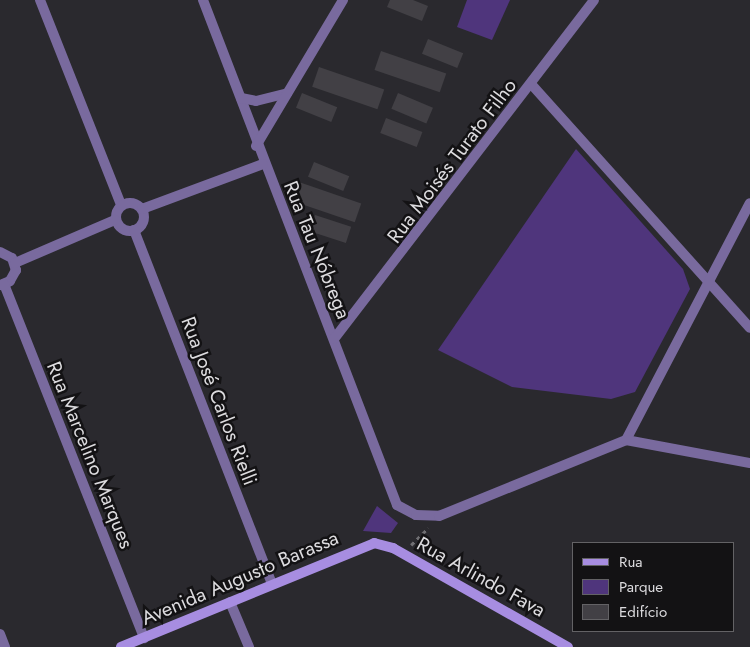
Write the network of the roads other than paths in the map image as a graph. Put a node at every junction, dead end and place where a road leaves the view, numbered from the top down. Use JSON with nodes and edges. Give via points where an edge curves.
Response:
{"nodes":[{"id":1,"x":40,"y":0,"type":"edge"},
{"id":2,"x":202,"y":0,"type":"edge"},
{"id":3,"x":343,"y":0,"type":"edge"},
{"id":4,"x":594,"y":0,"type":"edge"},
{"id":5,"x":532,"y":85,"type":"junction"},
{"id":6,"x":287,"y":94,"type":"junction"},
{"id":7,"x":241,"y":98,"type":"junction"},
{"id":8,"x":256,"y":146,"type":"junction"},
{"id":9,"x":263,"y":164,"type":"junction"},
{"id":10,"x":750,"y":204,"type":"edge"},
{"id":11,"x":121,"y":205,"type":"junction"},
{"id":12,"x":142,"y":209,"type":"junction"},
{"id":13,"x":116,"y":220,"type":"junction"},
{"id":14,"x":134,"y":230,"type":"junction"},
{"id":15,"x":0,"y":252,"type":"edge"},
{"id":16,"x":15,"y":263,"type":"junction"},
{"id":17,"x":708,"y":279,"type":"junction"},
{"id":18,"x":2,"y":284,"type":"edge"},
{"id":19,"x":750,"y":328,"type":"edge"},
{"id":20,"x":334,"y":339,"type":"junction"},
{"id":21,"x":626,"y":440,"type":"junction"},
{"id":22,"x":750,"y":463,"type":"edge"},
{"id":23,"x":374,"y":544,"type":"joint"},
{"id":24,"x":272,"y":584,"type":"junction"},
{"id":25,"x":230,"y":602,"type":"junction"},
{"id":26,"x":0,"y":634,"type":"edge"},
{"id":27,"x":144,"y":638,"type":"junction"},
{"id":28,"x":5,"y":647,"type":"edge"},
{"id":29,"x":120,"y":647,"type":"edge"},
{"id":30,"x":248,"y":647,"type":"edge"},
{"id":31,"x":568,"y":647,"type":"edge"}],
"edges":[{"from":1,"to":11,"type":"street"},
{"from":2,"to":7,"type":"street","name":"Rua Tau Nóbrega"},
{"from":3,"to":6,"type":"street"},
{"from":4,"to":5,"type":"street","name":"Rua Moisés Turato Filho"},
{"from":5,"to":17,"type":"street"},
{"from":5,"to":20,"type":"street","name":"Rua Moisés Turato Filho"},
{"from":6,"to":7,"type":"street","via":[[256,101]]},
{"from":6,"to":8,"type":"street"},
{"from":7,"to":8,"type":"street","name":"Rua Tau Nóbrega"},
{"from":8,"to":9,"type":"street","name":"Rua Tau Nóbrega"},
{"from":9,"to":12,"type":"street"},
{"from":9,"to":20,"type":"street","name":"Rua Tau Nóbrega"},
{"from":10,"to":17,"type":"street"},
{"from":11,"to":12,"type":"street","via":[[129,202]]},
{"from":11,"to":13,"type":"street"},
{"from":12,"to":14,"type":"street","via":[[143,222]]},
{"from":13,"to":14,"type":"street","via":[[119,227]]},
{"from":13,"to":16,"type":"street"},
{"from":14,"to":24,"type":"street","name":"Rua José Carlos Rielli"},
{"from":15,"to":16,"type":"street"},
{"from":16,"to":18,"type":"street","via":[[14,276]]},
{"from":17,"to":19,"type":"street"},
{"from":17,"to":21,"type":"street"},
{"from":18,"to":27,"type":"street","name":"Rua Marcelino Marques"},
{"from":20,"to":21,"type":"street","name":"Rua Tau Nóbrega","via":[[397,505],[416,515],[439,516]]},
{"from":21,"to":22,"type":"street"},
{"from":23,"to":24,"type":"street","name":"Avenida Augusto Barassa"},
{"from":23,"to":31,"type":"street","name":"Rua Arlindo Fava","via":[[404,554]]},
{"from":24,"to":25,"type":"street","name":"Avenida Augusto Barassa"},
{"from":25,"to":27,"type":"street","name":"Avenida Augusto Barassa"},
{"from":25,"to":30,"type":"street"},
{"from":26,"to":28,"type":"street"},
{"from":27,"to":29,"type":"street","name":"Avenida Augusto Barassa"}]}
